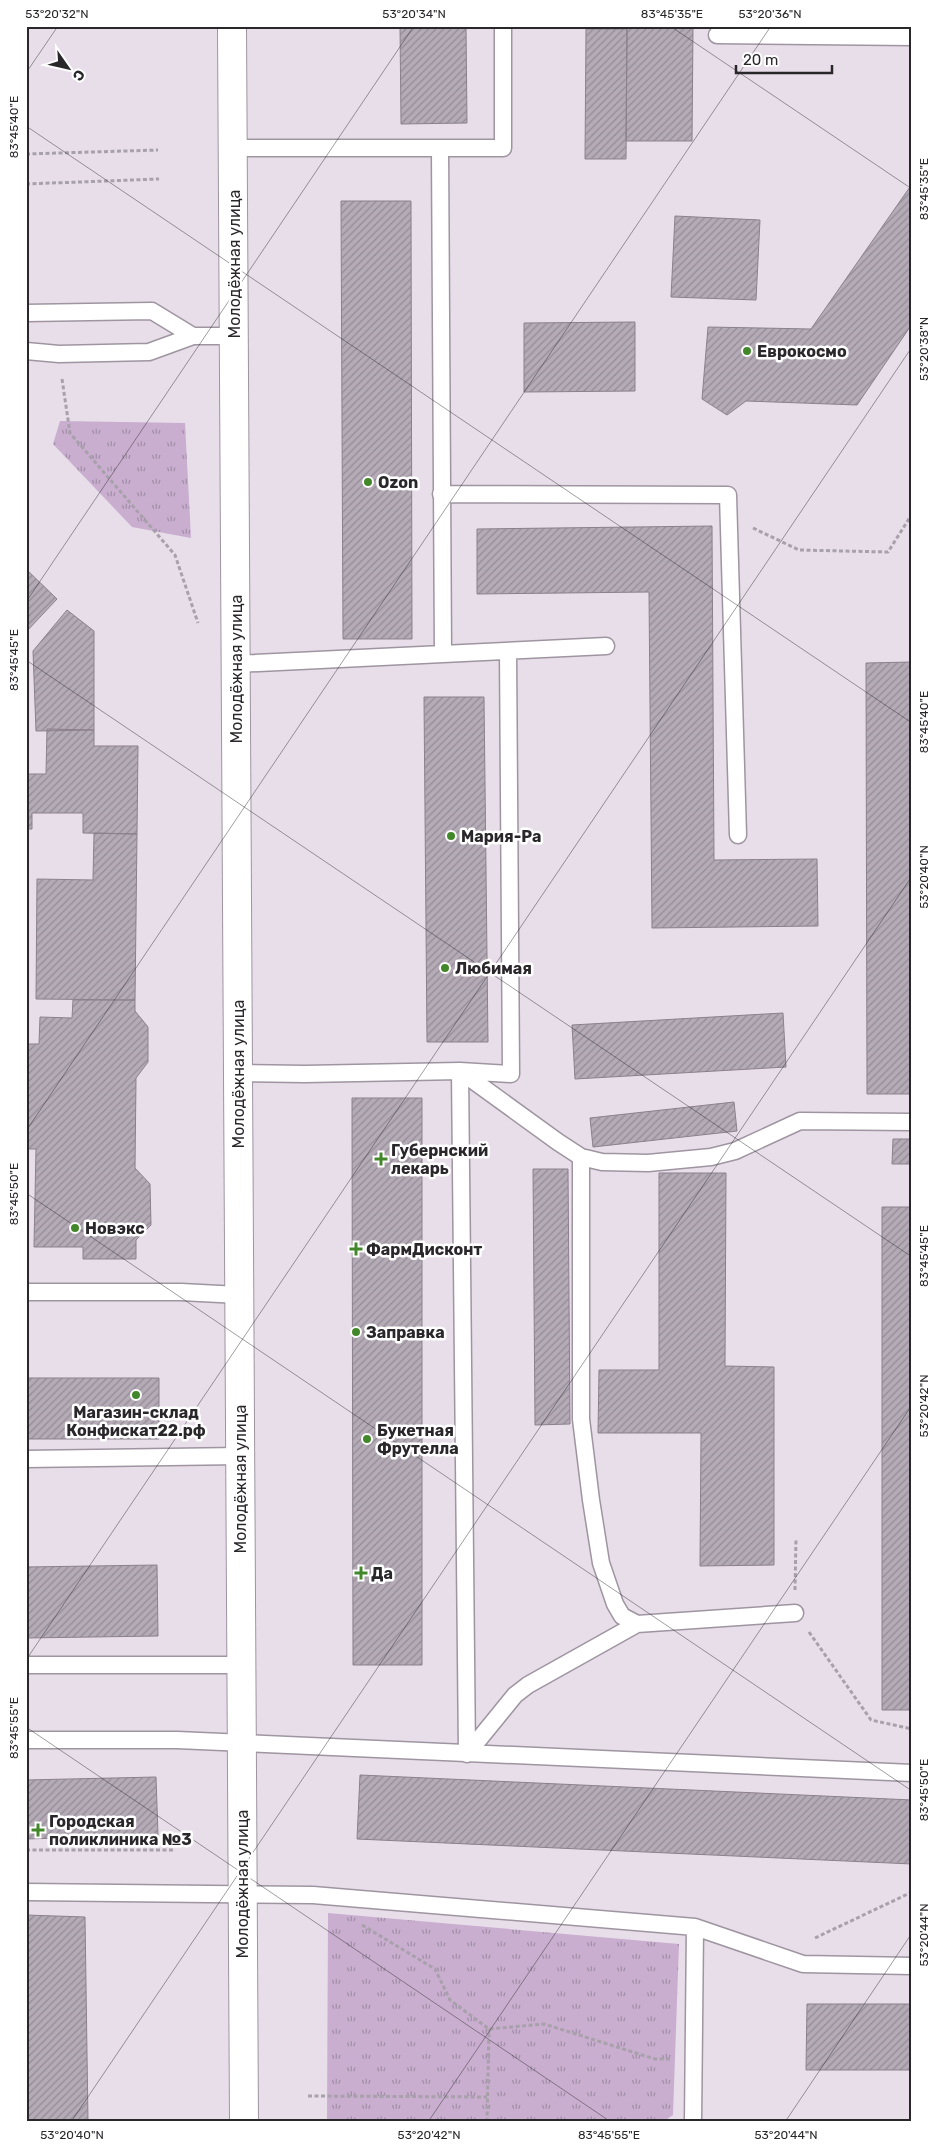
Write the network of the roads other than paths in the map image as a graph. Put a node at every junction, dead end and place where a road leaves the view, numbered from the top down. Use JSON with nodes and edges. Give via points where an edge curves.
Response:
{"nodes":[{"id":1,"x":232,"y":26,"type":"edge"},
{"id":2,"x":503,"y":26,"type":"edge"},
{"id":3,"x":717,"y":35,"type":"dead end"},
{"id":4,"x":912,"y":37,"type":"edge"},
{"id":5,"x":233,"y":148,"type":"junction"},
{"id":6,"x":440,"y":148,"type":"junction"},
{"id":7,"x":26,"y":313,"type":"edge"},
{"id":8,"x":194,"y":336,"type":"junction"},
{"id":9,"x":234,"y":336,"type":"junction"},
{"id":10,"x":26,"y":351,"type":"edge"},
{"id":11,"x":441,"y":494,"type":"junction"},
{"id":12,"x":606,"y":646,"type":"dead end"},
{"id":13,"x":508,"y":651,"type":"junction"},
{"id":14,"x":443,"y":654,"type":"junction"},
{"id":15,"x":236,"y":664,"type":"junction"},
{"id":16,"x":738,"y":836,"type":"dead end"},
{"id":17,"x":460,"y":1071,"type":"junction"},
{"id":18,"x":238,"y":1073,"type":"junction"},
{"id":19,"x":912,"y":1122,"type":"edge"},
{"id":20,"x":581,"y":1157,"type":"junction"},
{"id":21,"x":26,"y":1292,"type":"edge"},
{"id":22,"x":239,"y":1295,"type":"junction"},
{"id":23,"x":240,"y":1456,"type":"junction"},
{"id":24,"x":26,"y":1459,"type":"edge"},
{"id":25,"x":795,"y":1612,"type":"road end"},
{"id":26,"x":637,"y":1624,"type":"junction"},
{"id":27,"x":26,"y":1665,"type":"edge"},
{"id":28,"x":241,"y":1666,"type":"junction"},
{"id":29,"x":26,"y":1740,"type":"edge"},
{"id":30,"x":242,"y":1744,"type":"junction"},
{"id":31,"x":467,"y":1754,"type":"junction"},
{"id":32,"x":912,"y":1774,"type":"edge"},
{"id":33,"x":26,"y":1892,"type":"edge"},
{"id":34,"x":242,"y":1893,"type":"junction"},
{"id":35,"x":694,"y":1927,"type":"junction"},
{"id":36,"x":912,"y":1966,"type":"edge"},
{"id":37,"x":244,"y":2122,"type":"edge"},
{"id":38,"x":693,"y":2122,"type":"edge"}],
"edges":[{"from":1,"to":5,"type":"street","name":"Молодёжная улица"},
{"from":2,"to":6,"type":"lane","via":[[503,148]]},
{"from":3,"to":4,"type":"lane"},
{"from":5,"to":6,"type":"lane"},
{"from":5,"to":9,"type":"street","name":"Молодёжная улица"},
{"from":6,"to":11,"type":"lane"},
{"from":7,"to":8,"type":"lane","via":[[152,311]]},
{"from":8,"to":9,"type":"lane"},
{"from":8,"to":10,"type":"lane","via":[[149,352],[59,354]]},
{"from":9,"to":15,"type":"street","name":"Молодёжная улица"},
{"from":11,"to":14,"type":"lane"},
{"from":11,"to":16,"type":"lane","via":[[728,495]]},
{"from":12,"to":13,"type":"lane"},
{"from":13,"to":14,"type":"lane"},
{"from":13,"to":17,"type":"lane","via":[[511,1074]]},
{"from":14,"to":15,"type":"lane"},
{"from":15,"to":18,"type":"street","name":"Молодёжная улица"},
{"from":17,"to":18,"type":"lane"},
{"from":17,"to":20,"type":"lane"},
{"from":17,"to":31,"type":"lane"},
{"from":18,"to":22,"type":"street","name":"Молодёжная улица"},
{"from":19,"to":20,"type":"lane","via":[[800,1121],[735,1151],[711,1157],[648,1163],[602,1162]]},
{"from":20,"to":26,"type":"lane","via":[[581,1419],[601,1563],[622,1616]]},
{"from":21,"to":22,"type":"lane"},
{"from":22,"to":23,"type":"street","name":"Молодёжная улица"},
{"from":23,"to":24,"type":"lane"},
{"from":23,"to":28,"type":"street","name":"Молодёжная улица"},
{"from":25,"to":26,"type":"lane"},
{"from":26,"to":31,"type":"lane","via":[[528,1684],[515,1695]]},
{"from":27,"to":28,"type":"lane"},
{"from":28,"to":30,"type":"street","name":"Молодёжная улица"},
{"from":29,"to":30,"type":"lane","via":[[177,1740]]},
{"from":30,"to":31,"type":"lane"},
{"from":30,"to":34,"type":"street","name":"Молодёжная улица"},
{"from":31,"to":32,"type":"lane"},
{"from":33,"to":34,"type":"lane"},
{"from":34,"to":35,"type":"lane","via":[[312,1895]]},
{"from":34,"to":37,"type":"street","name":"Молодёжная улица"},
{"from":35,"to":36,"type":"lane","via":[[804,1964]]},
{"from":35,"to":38,"type":"lane"}]}
